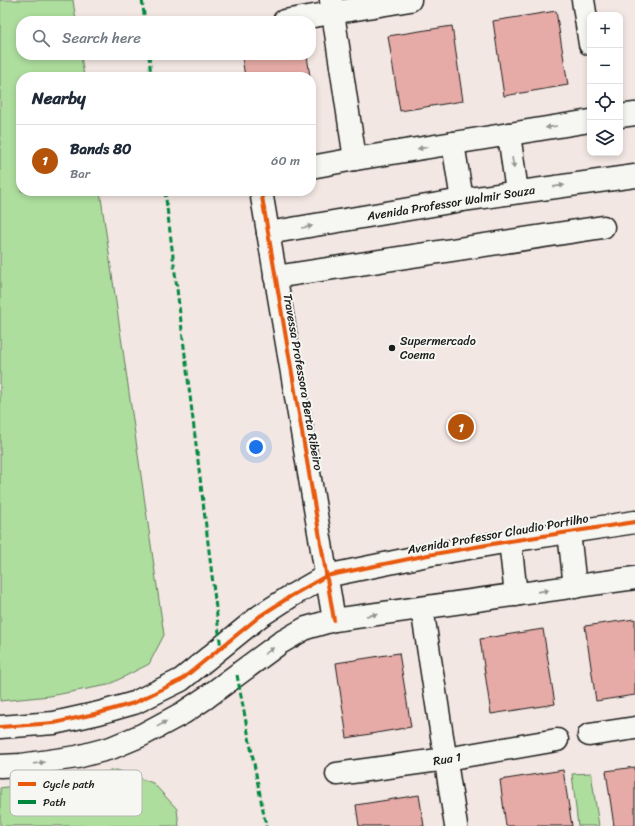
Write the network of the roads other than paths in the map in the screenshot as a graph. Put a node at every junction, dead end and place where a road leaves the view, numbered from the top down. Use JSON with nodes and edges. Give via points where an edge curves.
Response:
{"nodes":[{"id":1,"x":410,"y":0,"type":"edge"},
{"id":2,"x":584,"y":0,"type":"edge"},
{"id":3,"x":332,"y":6,"type":"edge"},
{"id":4,"x":300,"y":16,"type":"edge"},
{"id":5,"x":587,"y":22,"type":"edge"},
{"id":6,"x":635,"y":114,"type":"edge"},
{"id":7,"x":623,"y":116,"type":"edge"},
{"id":8,"x":587,"y":121,"type":"edge"},
{"id":9,"x":509,"y":134,"type":"junction"},
{"id":10,"x":453,"y":143,"type":"junction"},
{"id":11,"x":356,"y":159,"type":"junction"},
{"id":12,"x":316,"y":166,"type":"edge"},
{"id":13,"x":635,"y":176,"type":"edge"},
{"id":14,"x":518,"y":192,"type":"junction"},
{"id":15,"x":262,"y":196,"type":"edge"},
{"id":16,"x":462,"y":200,"type":"junction"},
{"id":17,"x":604,"y":226,"type":"dead end"},
{"id":18,"x":268,"y":233,"type":"junction"},
{"id":19,"x":275,"y":277,"type":"junction"},
{"id":20,"x":635,"y":522,"type":"edge"},
{"id":21,"x":569,"y":532,"type":"junction"},
{"id":22,"x":510,"y":541,"type":"junction"},
{"id":23,"x":326,"y":576,"type":"junction"},
{"id":24,"x":635,"y":578,"type":"edge"},
{"id":25,"x":575,"y":587,"type":"junction"},
{"id":26,"x":516,"y":595,"type":"junction"},
{"id":27,"x":422,"y":608,"type":"junction"},
{"id":28,"x":334,"y":620,"type":"junction"},
{"id":29,"x":0,"y":727,"type":"edge"},
{"id":30,"x":635,"y":728,"type":"edge"},
{"id":31,"x":589,"y":735,"type":"dead end"},
{"id":32,"x":557,"y":740,"type":"dead end"},
{"id":33,"x":446,"y":759,"type":"junction"},
{"id":34,"x":0,"y":766,"type":"edge"},
{"id":35,"x":337,"y":774,"type":"dead end"},
{"id":36,"x":456,"y":826,"type":"edge"}],
"edges":[{"from":1,"to":3,"type":"street"},
{"from":2,"to":5,"type":"street"},
{"from":3,"to":4,"type":"street"},
{"from":3,"to":11,"type":"street"},
{"from":6,"to":7,"type":"street"},
{"from":8,"to":9,"type":"street","one_way":true},
{"from":9,"to":10,"type":"street"},
{"from":9,"to":14,"type":"street","one_way":true},
{"from":10,"to":11,"type":"street","one_way":true},
{"from":10,"to":16,"type":"street"},
{"from":11,"to":12,"type":"street"},
{"from":14,"to":13,"type":"street","name":"Avenida Professor Walmir Souza","one_way":true},
{"from":14,"to":16,"type":"street","name":"Avenida Professor Walmir Souza"},
{"from":15,"to":18,"type":"street","name":"Travessa Professora Berta Ribeiro"},
{"from":18,"to":16,"type":"street","name":"Avenida Professor Walmir Souza","one_way":true},
{"from":17,"to":19,"type":"street"},
{"from":18,"to":19,"type":"street","name":"Travessa Professora Berta Ribeiro"},
{"from":19,"to":23,"type":"street","name":"Travessa Professora Berta Ribeiro"},
{"from":20,"to":21,"type":"street","name":"Avenida Professor Claudio Portilho"},
{"from":21,"to":22,"type":"street","name":"Avenida Professor Claudio Portilho"},
{"from":21,"to":25,"type":"street"},
{"from":22,"to":23,"type":"street","name":"Avenida Professor Claudio Portilho"},
{"from":22,"to":26,"type":"street"},
{"from":23,"to":28,"type":"street","name":"Travessa Professora Berta Ribeiro"},
{"from":23,"to":29,"type":"street","name":"Avenida Professor Claudio Portilho","via":[[260,616],[181,680],[134,703],[54,723]]},
{"from":24,"to":25,"type":"street"},
{"from":26,"to":25,"type":"street","one_way":true},
{"from":26,"to":27,"type":"street"},
{"from":28,"to":27,"type":"street","one_way":true},
{"from":27,"to":33,"type":"street"},
{"from":34,"to":28,"type":"street","one_way":true,"via":[[77,757],[117,746],[183,713],[306,628]]},
{"from":30,"to":31,"type":"street"},
{"from":32,"to":33,"type":"street","name":"Rua 1"},
{"from":33,"to":35,"type":"street","name":"Rua 1"},
{"from":33,"to":36,"type":"street"}]}
